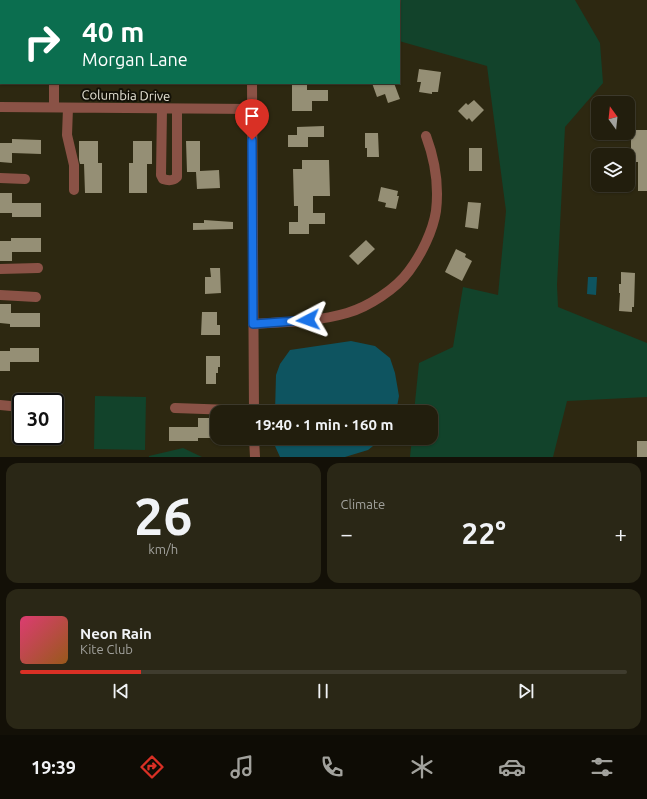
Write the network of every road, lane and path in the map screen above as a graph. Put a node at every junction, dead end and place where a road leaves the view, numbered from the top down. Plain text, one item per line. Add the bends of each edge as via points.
1 (54, 84) edge
2 (252, 84) edge
3 (0, 107) edge
4 (54, 108) junction
5 (68, 108) junction
6 (162, 108) junction
7 (177, 109) junction
8 (252, 109) junction
9 (426, 136) dead end
10 (0, 178) edge
11 (25, 179) dead end
12 (74, 190) dead end
13 (38, 268) dead end
14 (0, 269) edge
15 (0, 295) edge
16 (36, 297) dead end
17 (253, 324) junction
18 (0, 405) edge
19 (254, 405) edge
20 (12, 406) edge
21 (175, 408) dead end
22 (210, 409) edge
23 (254, 445) edge
24 (255, 457) edge

1 - 4 street
2 - 8 street
3 - 4 street, Columbia Drive
4 - 5 street, Columbia Drive
5 - 6 street, Columbia Drive
5 - 12 street via 67,135 74,165
6 - 7 street, Columbia Drive
6 - 7 street via 161,174 168,181 177,177
7 - 8 street, Columbia Drive
8 - 17 street
9 - 17 street via 436,180 436,210 426,242 408,272 388,291 348,313 308,320
10 - 11 street
13 - 14 street
15 - 16 street
17 - 19 street
18 - 20 street
21 - 22 street
23 - 24 street

